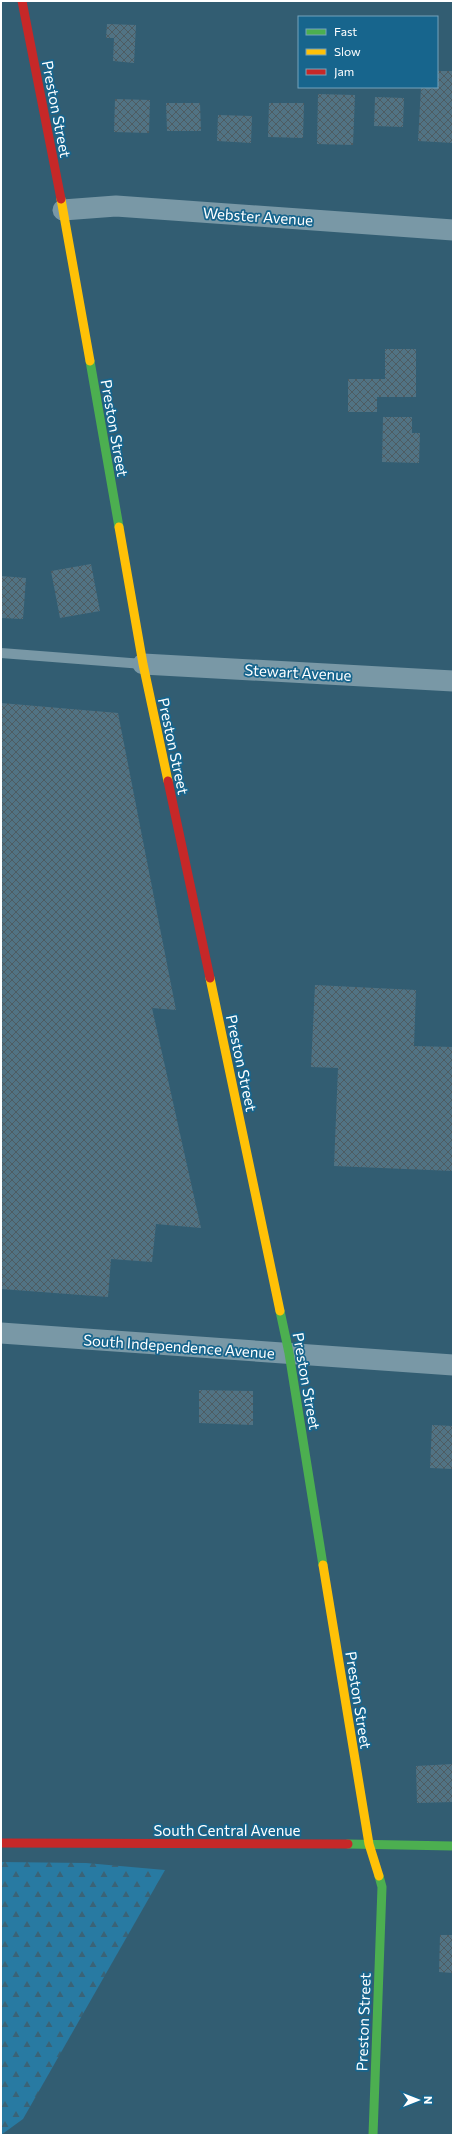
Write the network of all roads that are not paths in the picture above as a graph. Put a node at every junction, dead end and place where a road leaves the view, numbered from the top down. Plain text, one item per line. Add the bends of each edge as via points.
1 (22, 1) edge
2 (63, 210) junction
3 (453, 230) edge
4 (1, 653) edge
5 (142, 664) junction
6 (453, 681) edge
7 (1, 1333) edge
8 (289, 1354) junction
9 (453, 1365) edge
10 (1, 1843) edge
11 (369, 1844) junction
12 (453, 1846) edge
13 (373, 2135) edge

1 - 2 street, Preston Street
2 - 3 street, Webster Avenue via 116,206
2 - 5 street, Preston Street
4 - 5 lane
5 - 6 street, Stewart Avenue
5 - 8 street, Preston Street
7 - 8 street, South Independence Avenue
8 - 9 street, South Independence Avenue
8 - 11 street, Preston Street
10 - 11 street, South Central Avenue
11 - 12 street, South Central Avenue
11 - 13 street, Preston Street via 382,1887

